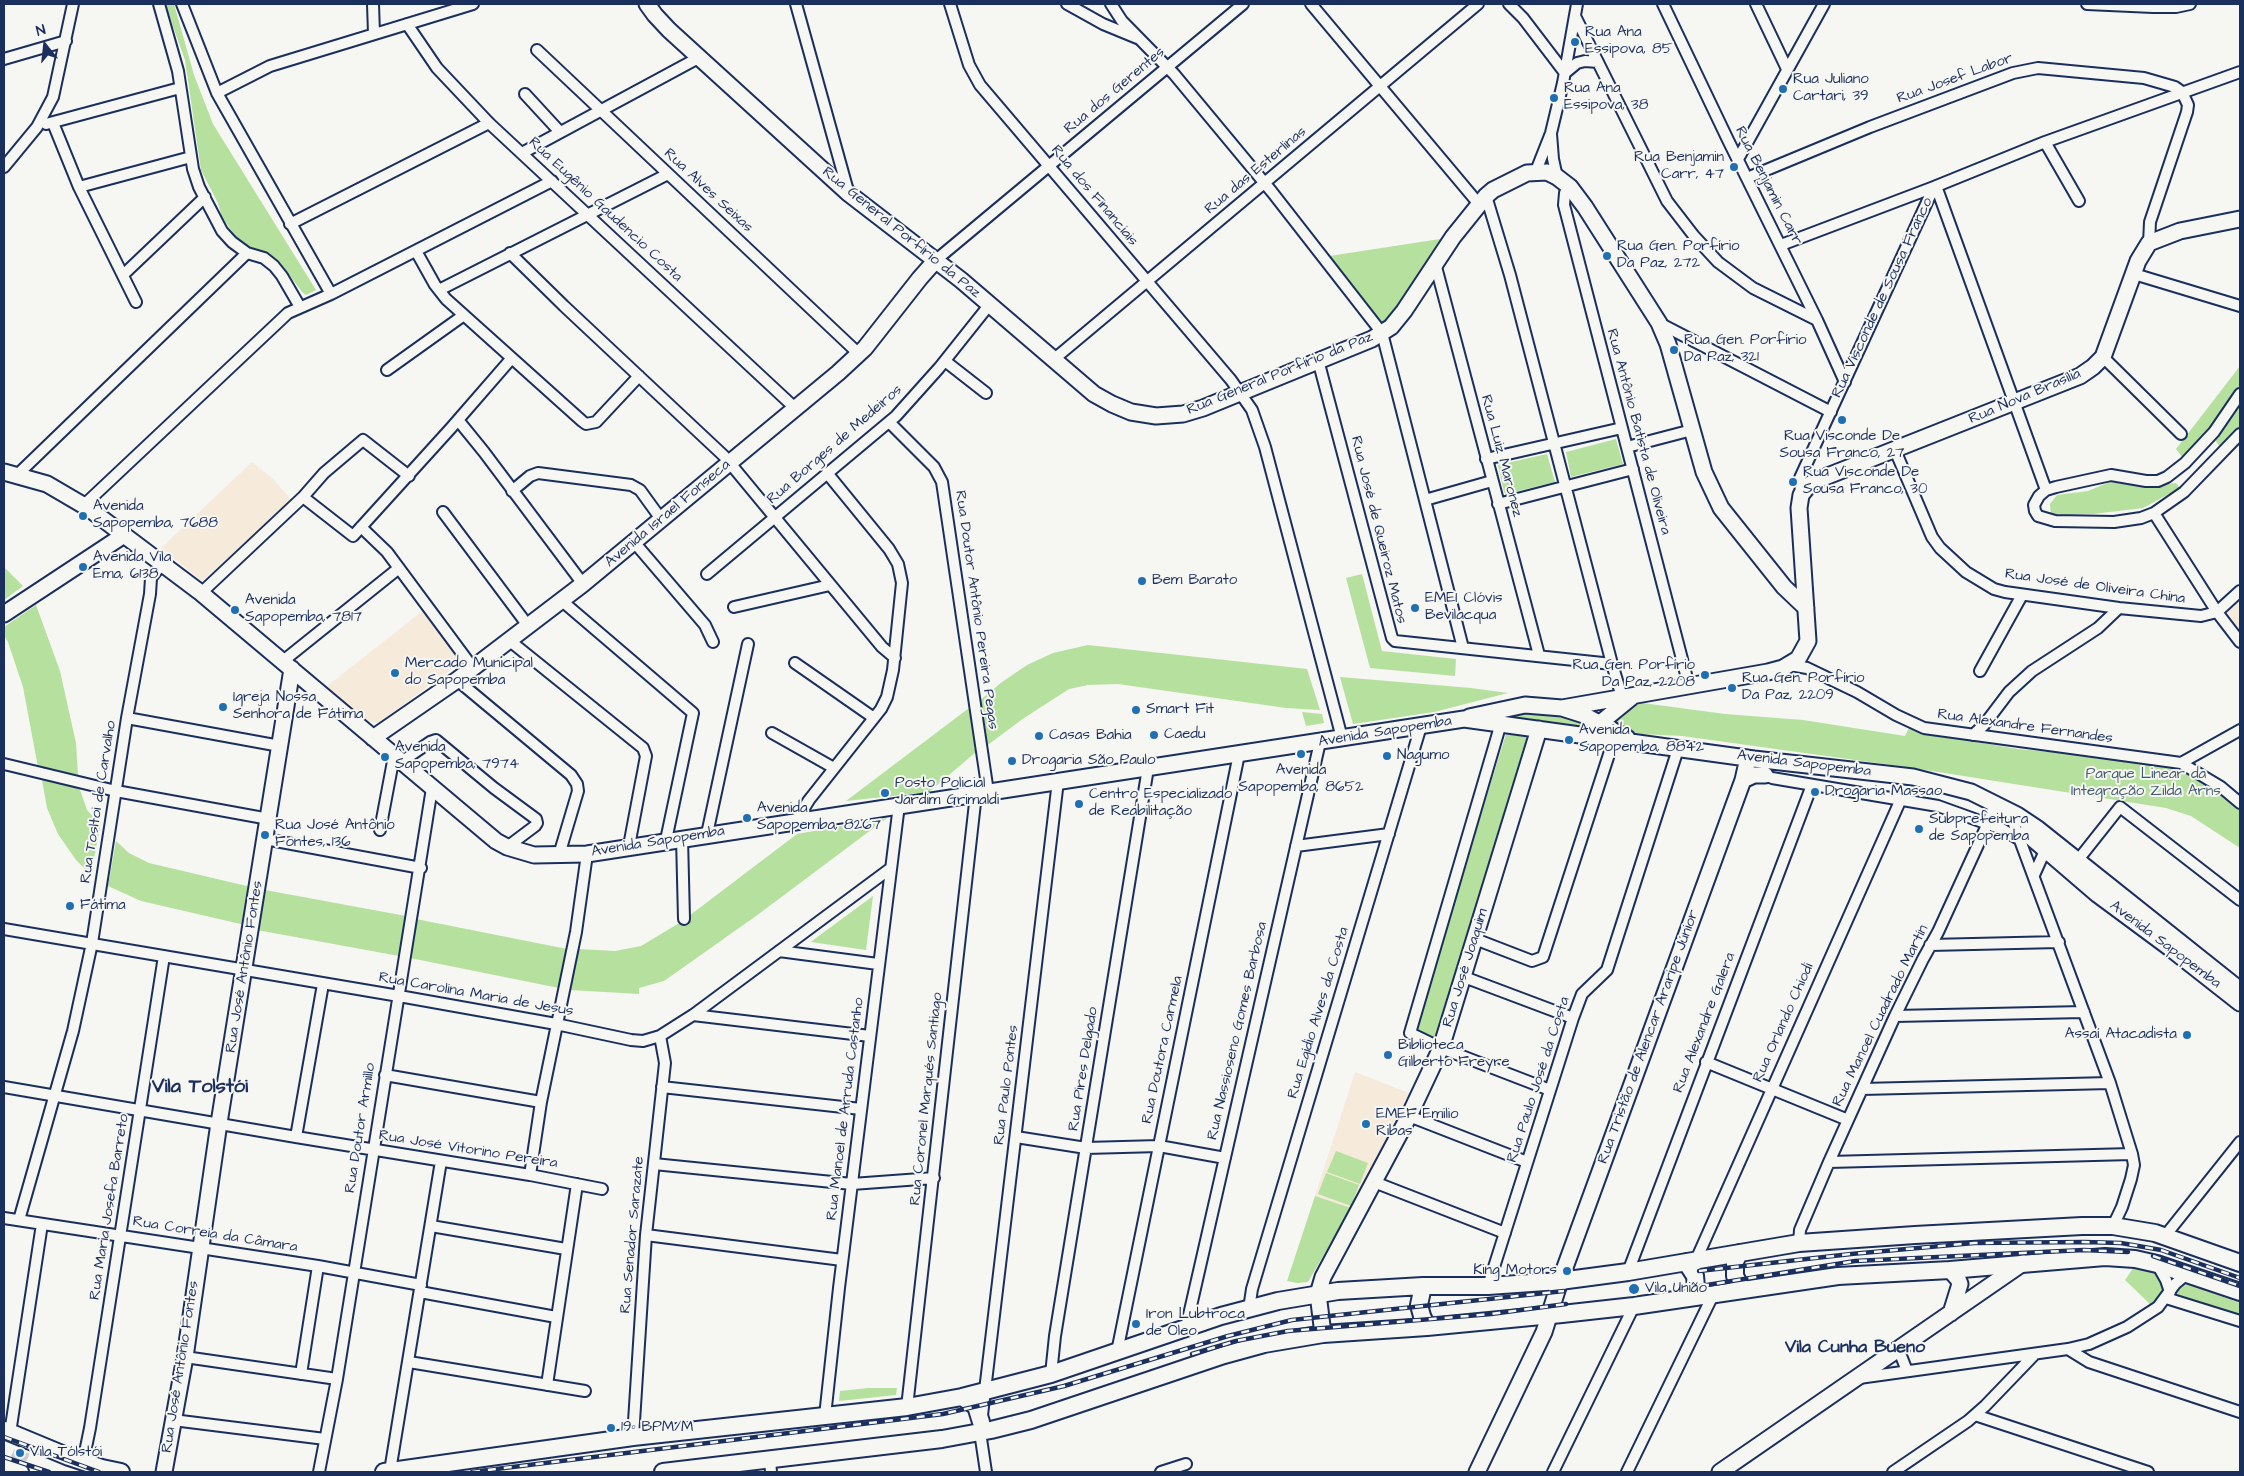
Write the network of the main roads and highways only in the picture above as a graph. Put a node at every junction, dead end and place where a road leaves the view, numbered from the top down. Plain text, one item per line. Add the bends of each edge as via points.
1 (1739, 1253) junction
2 (2238, 1259) edge
3 (1691, 1261) junction
4 (1423, 1286) junction
5 (1742, 1289) junction
6 (2240, 1292) edge
7 (1693, 1296) junction
8 (1427, 1327) junction
9 (962, 1397) junction
10 (980, 1427) junction
11 (15, 1436) edge
12 (88, 1466) edge
13 (771, 1466) edge
14 (121, 1472) edge
15 (387, 1472) edge
16 (663, 1472) edge

1 - 2 main road via 1799,1243 2113,1226 2165,1236
1 - 3 main road
1 - 5 main road via 1735,1276
3 - 4 main road via 1560,1281
3 - 7 main road via 1696,1287
4 - 8 main road via 1419,1305
4 - 9 main road via 1318,1294 1249,1309 1051,1374
5 - 6 main road via 1838,1276 2105,1257 2157,1264
5 - 7 main road
7 - 8 main road via 1550,1316
8 - 10 main road via 1323,1334 1264,1344 1031,1420
9 - 10 main road via 976,1406
9 - 15 main road via 634,1437
10 - 13 main road via 942,1439
11 - 12 main road
12 - 14 main road
13 - 16 main road

